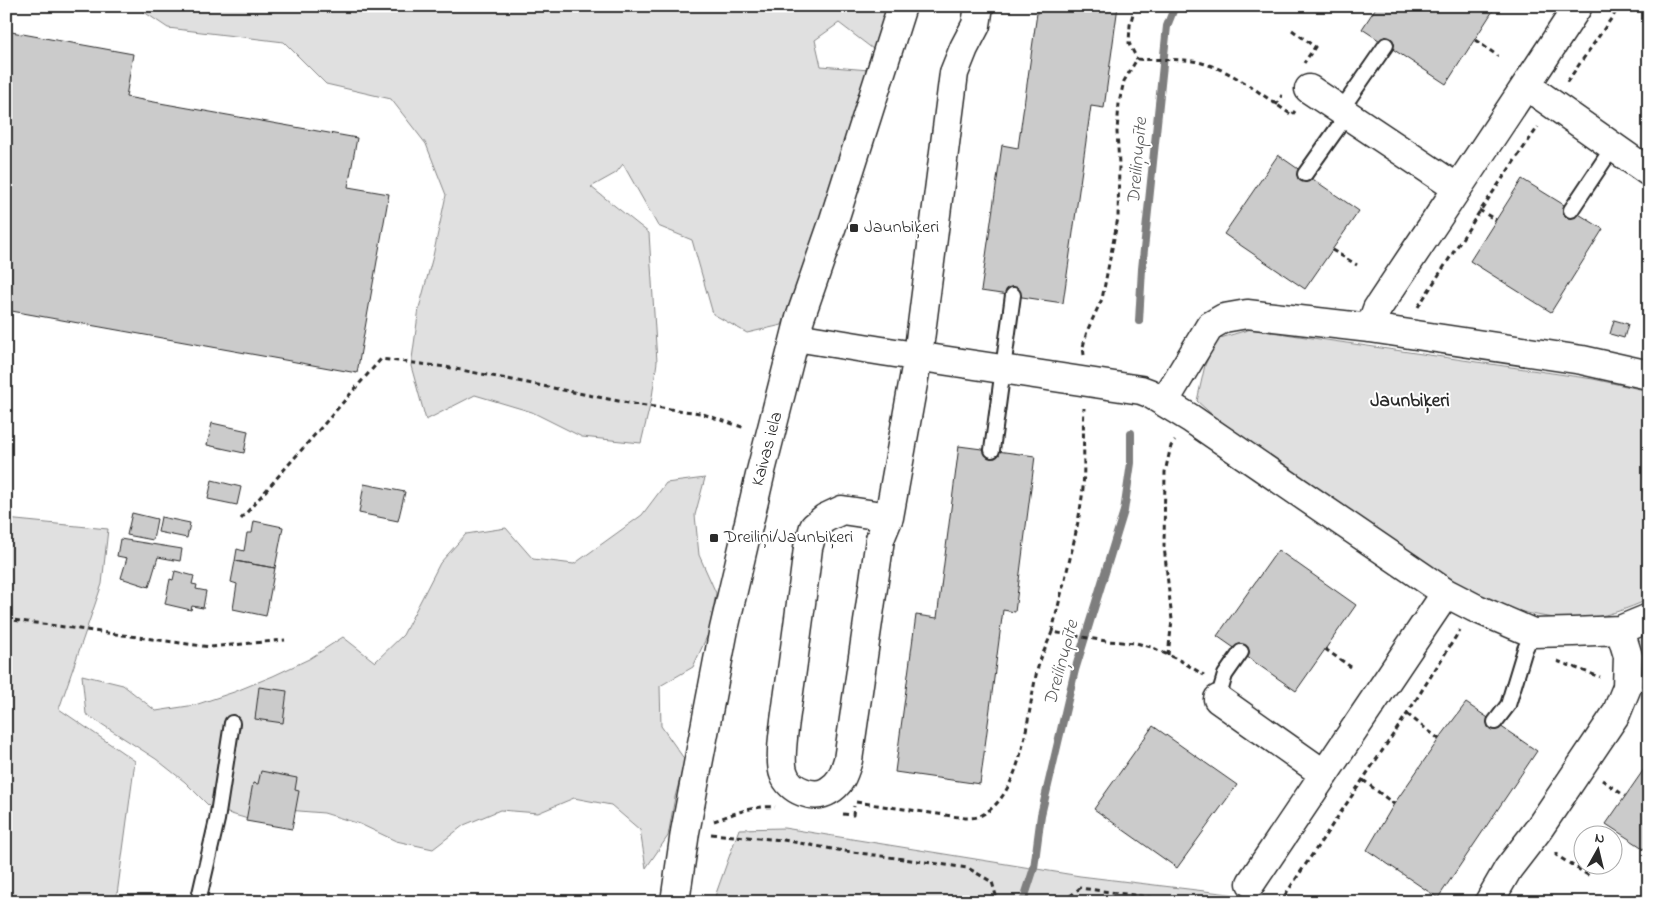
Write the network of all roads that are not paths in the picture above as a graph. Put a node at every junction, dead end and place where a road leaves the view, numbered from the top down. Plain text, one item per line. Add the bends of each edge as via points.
1 (902, 6) edge
2 (979, 6) edge
3 (1578, 6) edge
4 (1386, 45) dead end
5 (1526, 86) junction
6 (1308, 89) road end
7 (1344, 112) junction
8 (1612, 147) junction
9 (1646, 165) edge
10 (1305, 174) dead end
11 (1457, 188) junction
12 (1572, 210) dead end
13 (1013, 295) dead end
14 (1370, 328) junction
15 (796, 336) junction
16 (918, 356) junction
17 (1002, 370) junction
18 (1649, 375) edge
19 (1164, 402) junction
20 (992, 450) dead end
21 (889, 517) junction
22 (1446, 593) junction
23 (1649, 618) edge
24 (1620, 630) junction
25 (1529, 640) junction
26 (1240, 652) dead end
27 (1218, 699) joint
28 (1495, 722) dead end
29 (232, 723) dead end
30 (1324, 774) junction
31 (1251, 883) dead end
32 (198, 902) edge
33 (675, 902) edge
34 (1489, 902) edge

1 - 15 street, Kaivas iela
2 - 16 street via 976,24 954,73
3 - 5 street
4 - 7 lane
5 - 8 street
5 - 11 street
6 - 7 street
7 - 10 lane
7 - 11 street
8 - 9 street
8 - 12 lane
11 - 14 street via 1377,309
13 - 17 lane
14 - 18 street via 1582,360
14 - 19 street via 1247,314 1224,318 1210,326
15 - 16 street
15 - 33 street, Kaivas iela via 724,629 685,832
16 - 17 street
16 - 21 street
17 - 19 street via 1141,390
17 - 20 lane
19 - 22 street
21 - 21 street via 842,510 814,528 808,548 782,760 784,775 794,788 804,792 825,793 836,787 843,777 880,539
22 - 25 street
22 - 30 street
23 - 24 street
24 - 25 street via 1573,632
24 - 34 street via 1628,656 1627,687 1616,714 1508,869
25 - 28 lane via 1508,705
26 - 27 lane via 1225,675
27 - 30 street
29 - 32 lane via 217,820
30 - 31 street

